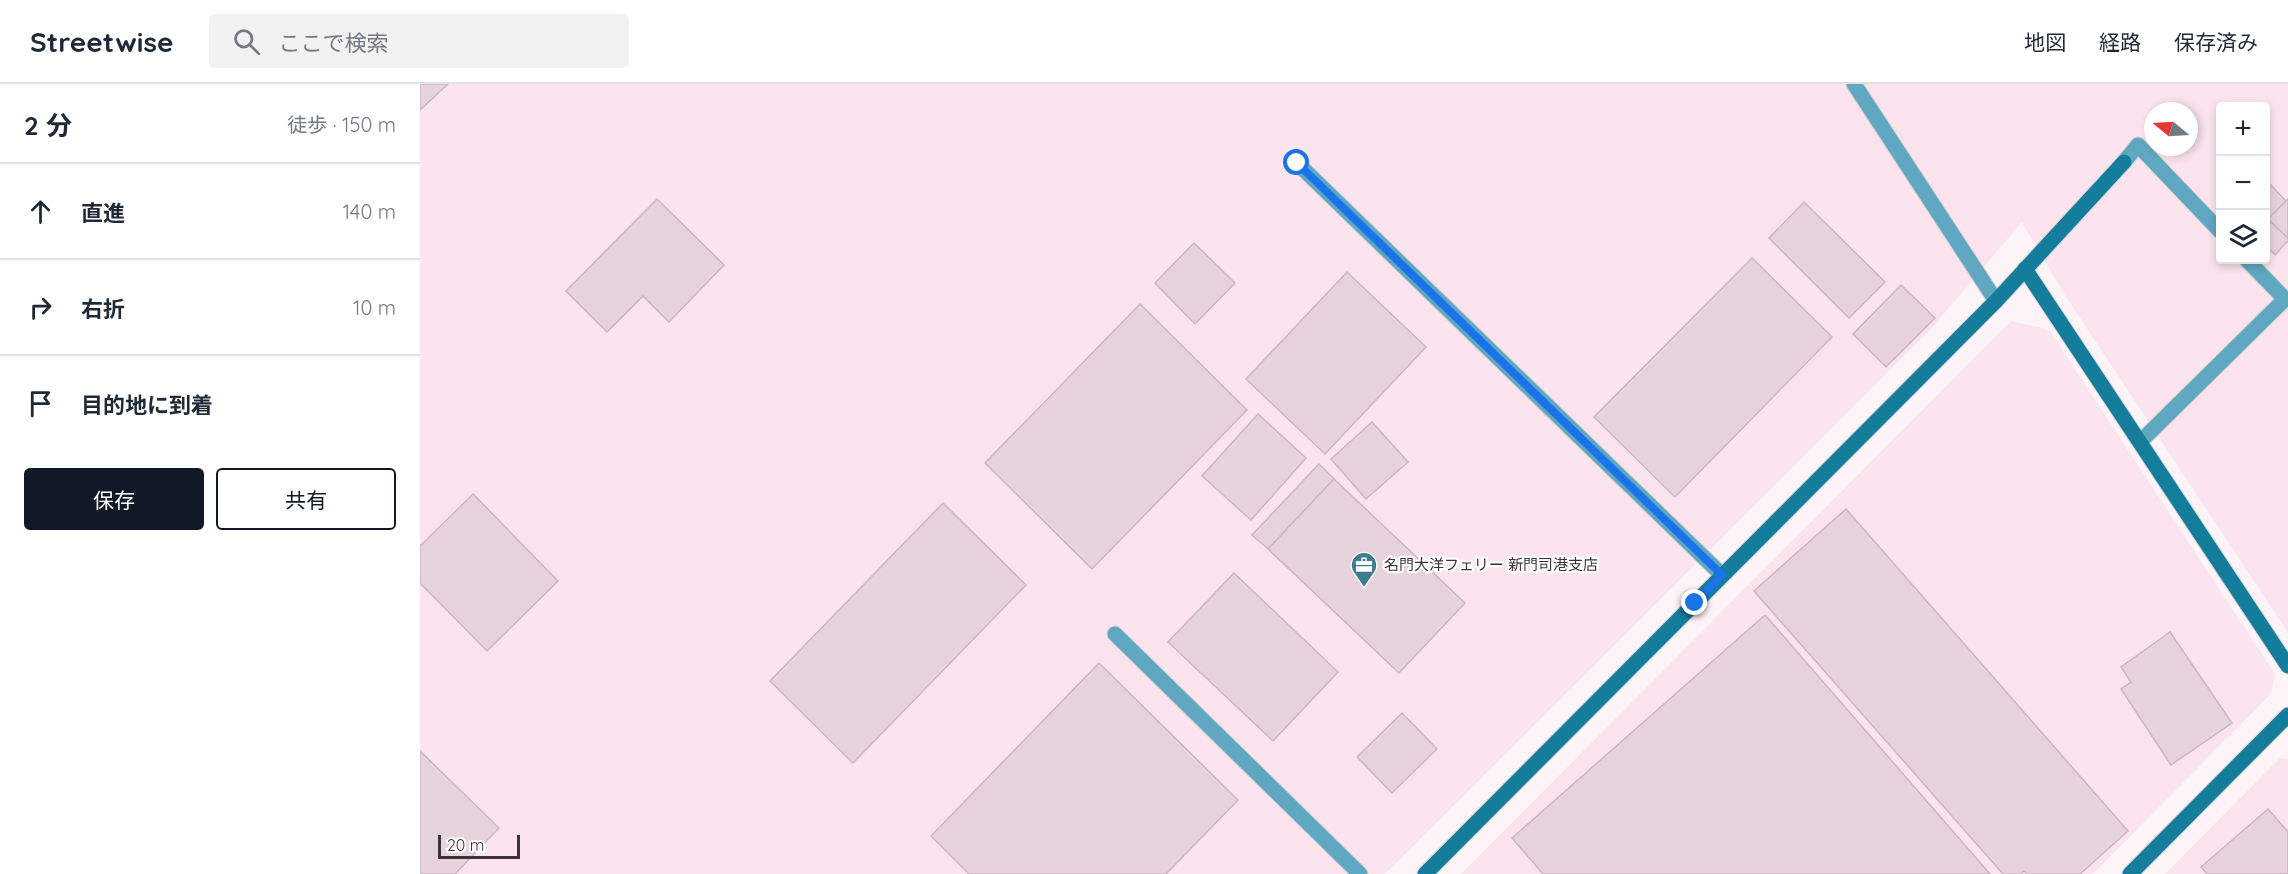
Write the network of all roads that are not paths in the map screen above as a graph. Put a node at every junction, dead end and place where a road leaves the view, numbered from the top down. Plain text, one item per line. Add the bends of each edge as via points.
1 (1854, 84) edge
2 (1297, 163) dead end
3 (2216, 227) edge
4 (2251, 264) edge
5 (2025, 269) junction
6 (1996, 301) junction
7 (2140, 442) junction
8 (1722, 575) junction
9 (1114, 634) dead end
10 (2288, 666) edge
11 (2288, 715) edge
12 (1360, 874) edge
13 (1425, 874) edge
14 (2130, 874) edge

1 - 6 street
2 - 8 street
3 - 5 street via 2138,145
4 - 7 street via 2285,299
5 - 6 street
5 - 7 street
6 - 8 street
7 - 10 street
8 - 13 street
9 - 12 street
11 - 14 street

